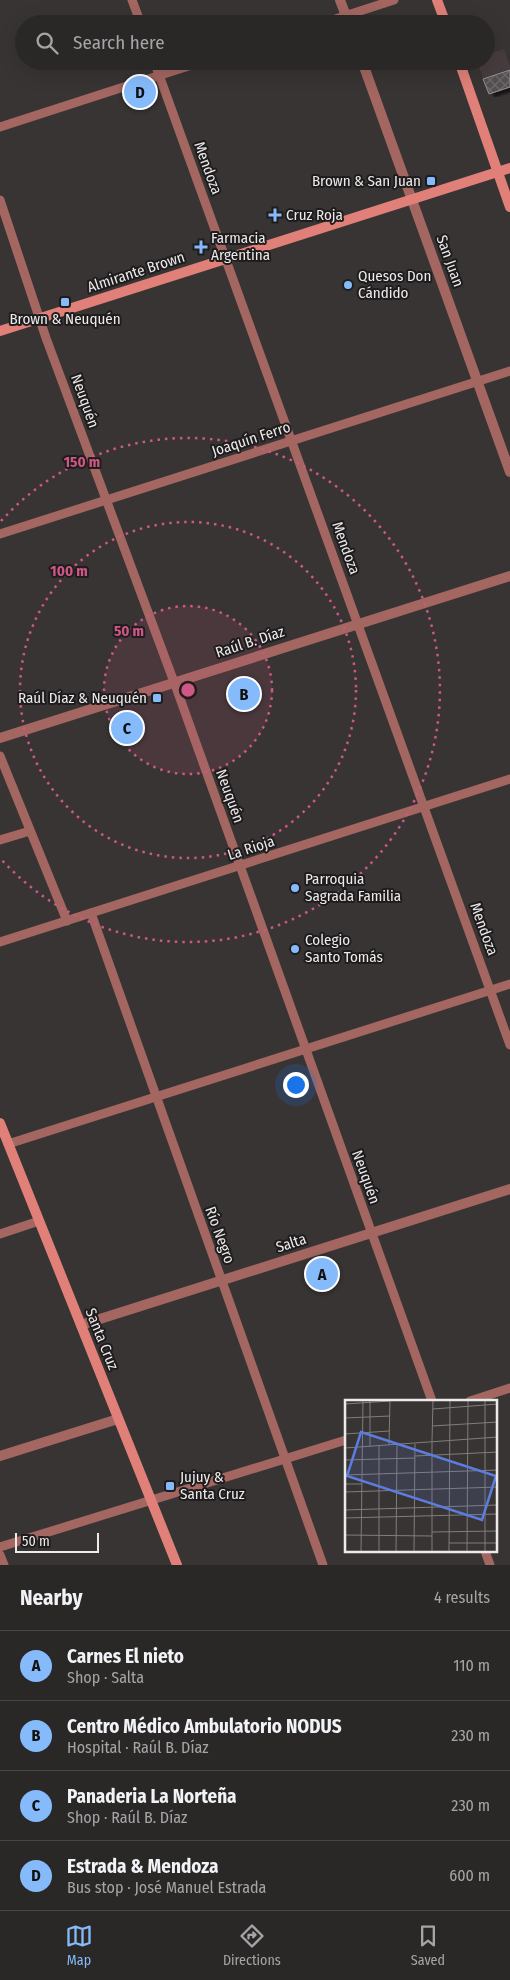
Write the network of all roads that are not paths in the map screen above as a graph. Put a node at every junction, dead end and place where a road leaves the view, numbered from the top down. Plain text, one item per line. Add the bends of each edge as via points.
1 (132, 0) edge
2 (340, 0) edge
3 (394, 0) edge
4 (437, 0) edge
5 (138, 15) edge
6 (346, 15) edge
7 (360, 15) edge
8 (443, 15) edge
9 (158, 70) edge
10 (178, 70) edge
11 (365, 70) edge
12 (462, 70) edge
13 (160, 76) junction
14 (0, 127) edge
15 (510, 168) edge
16 (498, 172) junction
17 (412, 199) junction
18 (0, 200) edge
19 (510, 207) edge
20 (226, 259) junction
21 (41, 318) junction
22 (0, 331) edge
23 (510, 371) edge
24 (477, 381) junction
25 (292, 441) junction
26 (510, 472) edge
27 (106, 500) junction
28 (0, 534) edge
29 (510, 576) edge
30 (358, 624) junction
31 (174, 682) junction
32 (0, 738) edge
33 (0, 756) edge
34 (510, 779) edge
35 (425, 806) junction
36 (30, 831) junction
37 (0, 840) edge
38 (240, 866) junction
39 (91, 913) junction
40 (67, 921) junction
41 (0, 942) edge
42 (510, 984) edge
43 (491, 990) junction
44 (510, 1045) edge
45 (306, 1050) junction
46 (156, 1097) junction
47 (0, 1123) edge
48 (8, 1144) junction
49 (510, 1189) edge
50 (39, 1221) junction
51 (371, 1233) junction
52 (0, 1234) edge
53 (222, 1280) junction
54 (81, 1326) junction
55 (510, 1388) edge
56 (432, 1400) edge
57 (473, 1400) edge
58 (118, 1419) junction
59 (345, 1440) edge
60 (0, 1456) edge
61 (286, 1459) junction
62 (151, 1500) junction
63 (0, 1547) edge
64 (485, 1552) edge
65 (0, 1555) edge
66 (4, 1565) edge
67 (177, 1565) edge
68 (323, 1565) edge
69 (490, 1565) edge

1 - 5 street
2 - 6 street
3 - 7 street
4 - 8 main road
9 - 13 street, Mendoza
10 - 13 street
11 - 17 street, San Juan
12 - 16 main road
13 - 14 street
13 - 20 street, Mendoza
15 - 16 main road, Almirante Brown
16 - 17 main road, Almirante Brown
16 - 19 main road
17 - 20 main road, Almirante Brown
17 - 24 street, San Juan
18 - 21 street, Neuquén
20 - 21 main road, Almirante Brown
20 - 25 street, Mendoza
21 - 22 main road, Almirante Brown
21 - 27 street, Neuquén
23 - 24 street, Joaquín Ferro
24 - 25 street, Joaquín Ferro
24 - 26 street, San Juan
25 - 27 street, Joaquín Ferro
25 - 30 street, Mendoza
27 - 28 street, Joaquín Ferro
27 - 31 street, Neuquén
29 - 30 street, Raúl B. Díaz
30 - 31 street, Raúl B. Díaz
30 - 35 street, Mendoza
31 - 32 street, Raúl B. Díaz
31 - 38 street, Neuquén
33 - 36 street
34 - 35 street, La Rioja
35 - 38 street, La Rioja
35 - 43 street, Mendoza
36 - 37 street
36 - 40 street
38 - 39 street, La Rioja
38 - 45 street, Neuquén
39 - 40 street, La Rioja
39 - 46 street, Río Negro
40 - 41 street, La Rioja
42 - 43 street
43 - 44 street, Mendoza
43 - 45 street
45 - 46 street
45 - 51 street, Neuquén
46 - 48 street
46 - 53 street, Río Negro
47 - 48 main road, Santa Cruz
48 - 50 main road, Santa Cruz
49 - 51 street, Salta
50 - 52 street
50 - 54 main road, Santa Cruz
51 - 53 street, Salta
51 - 56 street, Neuquén
53 - 54 street, Salta
53 - 61 street, Río Negro
54 - 58 main road, Santa Cruz
55 - 57 street
58 - 60 street
58 - 62 main road, Santa Cruz
59 - 61 street
61 - 62 street
61 - 68 street, Río Negro
62 - 63 street
62 - 67 main road, Santa Cruz
64 - 69 street
65 - 66 street

